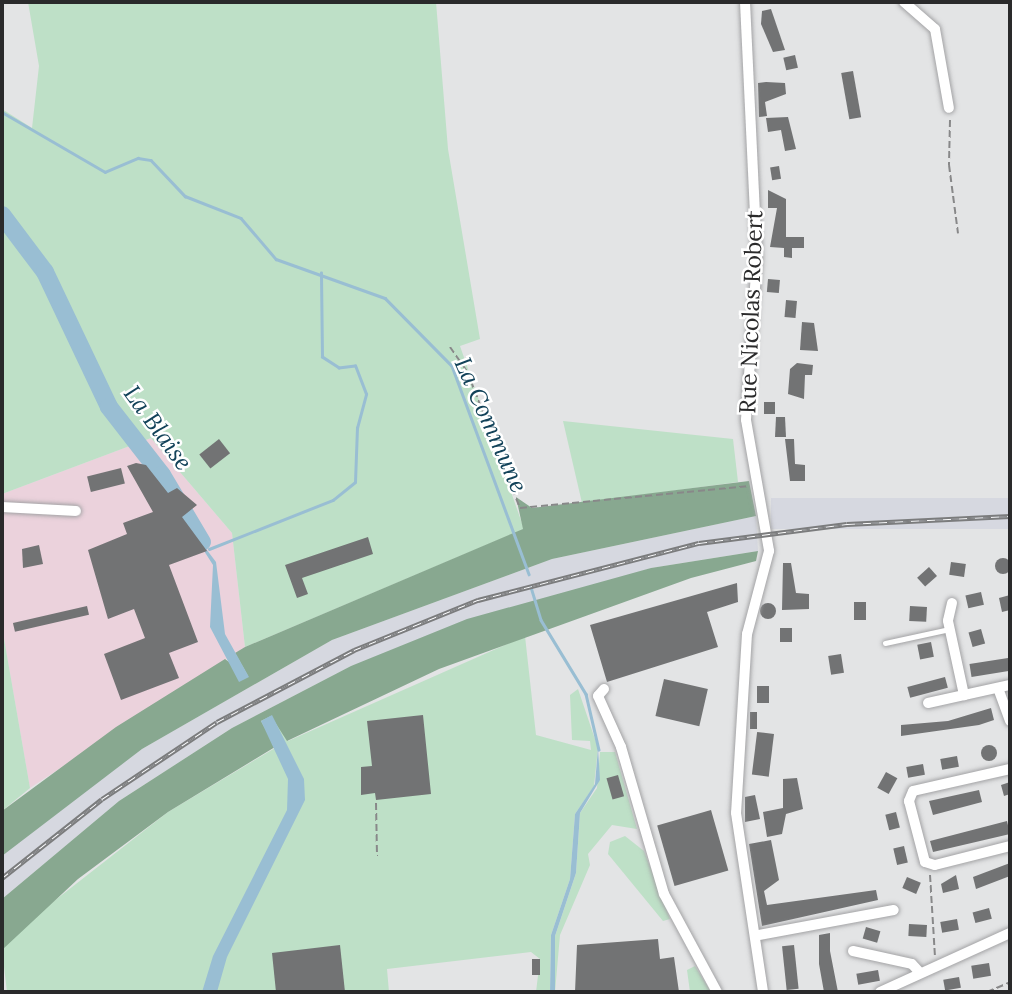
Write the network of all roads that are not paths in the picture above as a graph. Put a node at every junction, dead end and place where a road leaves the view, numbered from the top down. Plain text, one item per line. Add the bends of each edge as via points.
1 (745, 2) edge
2 (904, 2) edge
3 (949, 108) road end
4 (2, 507) edge
5 (76, 511) dead end
6 (952, 603) dead end
7 (950, 629) junction
8 (885, 643) dead end
9 (1010, 685) edge
10 (998, 688) junction
11 (604, 689) dead end
12 (964, 695) junction
13 (929, 703) dead end
14 (1010, 721) edge
15 (1010, 769) edge
16 (1010, 846) edge
17 (894, 911) dead end
18 (1010, 933) edge
19 (759, 935) junction
20 (853, 951) dead end
21 (920, 973) junction
22 (717, 992) edge
23 (763, 992) edge
24 (880, 992) edge

1 - 19 street, Rue Nicolas Robert via 757,258 746,420 769,551 747,634 736,813
2 - 3 street via 935,29
4 - 5 street
6 - 7 street
7 - 8 lane
7 - 12 street
9 - 10 street
10 - 12 street
10 - 14 street
11 - 22 street via 598,696 621,747 664,894
12 - 13 street
15 - 16 street via 913,792 909,801 925,862 935,865
17 - 19 street
18 - 21 street
19 - 23 street, Rue Nicolas Robert
20 - 21 street via 912,964
21 - 24 street

